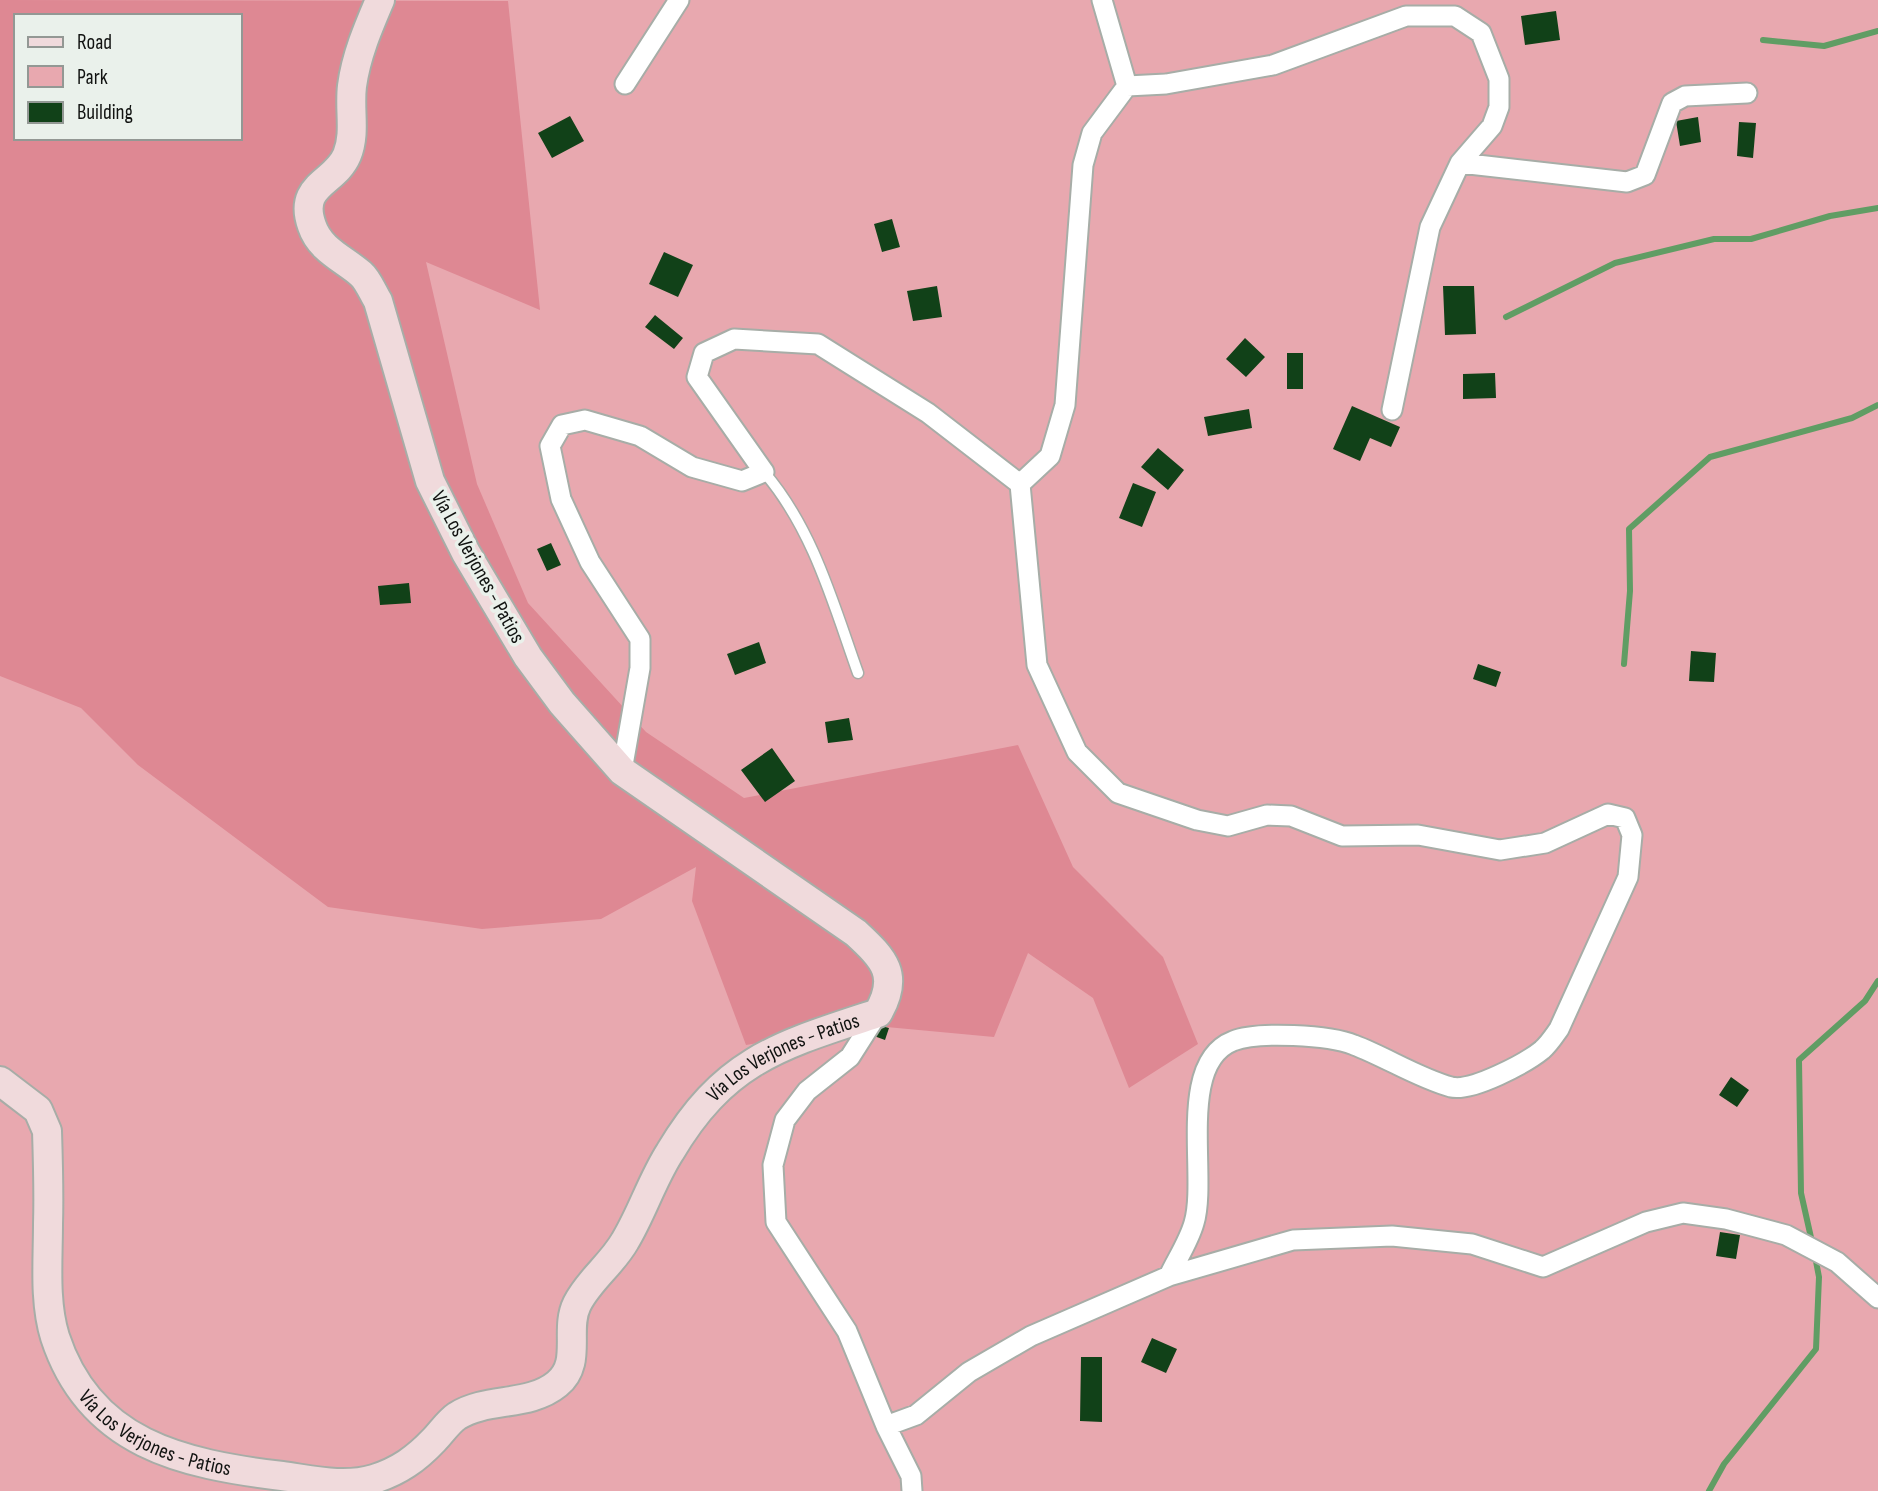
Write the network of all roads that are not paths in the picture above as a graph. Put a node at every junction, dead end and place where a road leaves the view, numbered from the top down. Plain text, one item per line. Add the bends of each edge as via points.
1 (380, 0) edge
2 (679, 0) edge
3 (1102, 0) edge
4 (625, 84) dead end
5 (1127, 86) junction
6 (1746, 93) dead end
7 (1460, 163) junction
8 (1392, 410) dead end
9 (764, 472) junction
10 (1020, 484) junction
11 (858, 673) dead end
12 (622, 771) junction
13 (878, 1013) junction
14 (0, 1081) edge
15 (1169, 1276) junction
16 (1878, 1298) edge
17 (886, 1426) junction
18 (912, 1491) edge

1 - 12 street, Vía Los Verjones - Patios via 357,59 352,88 353,138 346,158 316,186 308,204 312,227 341,261 362,275 378,301 430,481 466,553 528,657
2 - 4 street
3 - 5 street
5 - 7 street via 1166,84 1273,65 1406,16 1455,16 1481,33 1499,79 1499,107 1492,126
5 - 10 street via 1092,133 1083,165 1065,404 1050,456
6 - 7 street via 1685,96 1672,103 1645,175 1627,182
7 - 8 street via 1430,227
9 - 10 street via 697,377 704,353 734,339 818,344 928,413
9 - 11 lane via 785,496 818,561
9 - 12 street via 742,481 692,467 640,436 585,420 562,425 550,446 561,499 590,562 640,639 640,668
10 - 15 street via 1037,665 1077,752 1118,793 1228,826 1267,815 1292,816 1342,836 1418,835 1500,850 1545,842 1608,814 1625,818 1632,835 1628,877 1559,1029 1542,1049 1476,1086 1453,1087 1350,1043 1280,1034 1233,1041 1210,1058 1201,1087 1194,1223
12 - 13 street, Vía Los Verjones - Patios via 856,933 882,957 888,974 886,1000
13 - 14 street, Vía Los Verjones - Patios via 781,1045 730,1078 699,1109 648,1190 625,1241 574,1311 570,1365 560,1382 543,1394 479,1407 456,1417 407,1466 371,1480 338,1483 232,1470 158,1451 105,1417 74,1380 54,1335 47,1284 47,1132 38,1110
13 - 17 street via 850,1057 807,1091 785,1120 773,1165 776,1222 847,1331
15 - 16 street via 1293,1240 1392,1236 1472,1244 1543,1267 1646,1222 1683,1213 1786,1235 1837,1262
15 - 17 street via 1031,1336 969,1372 916,1415
17 - 18 street via 911,1476

